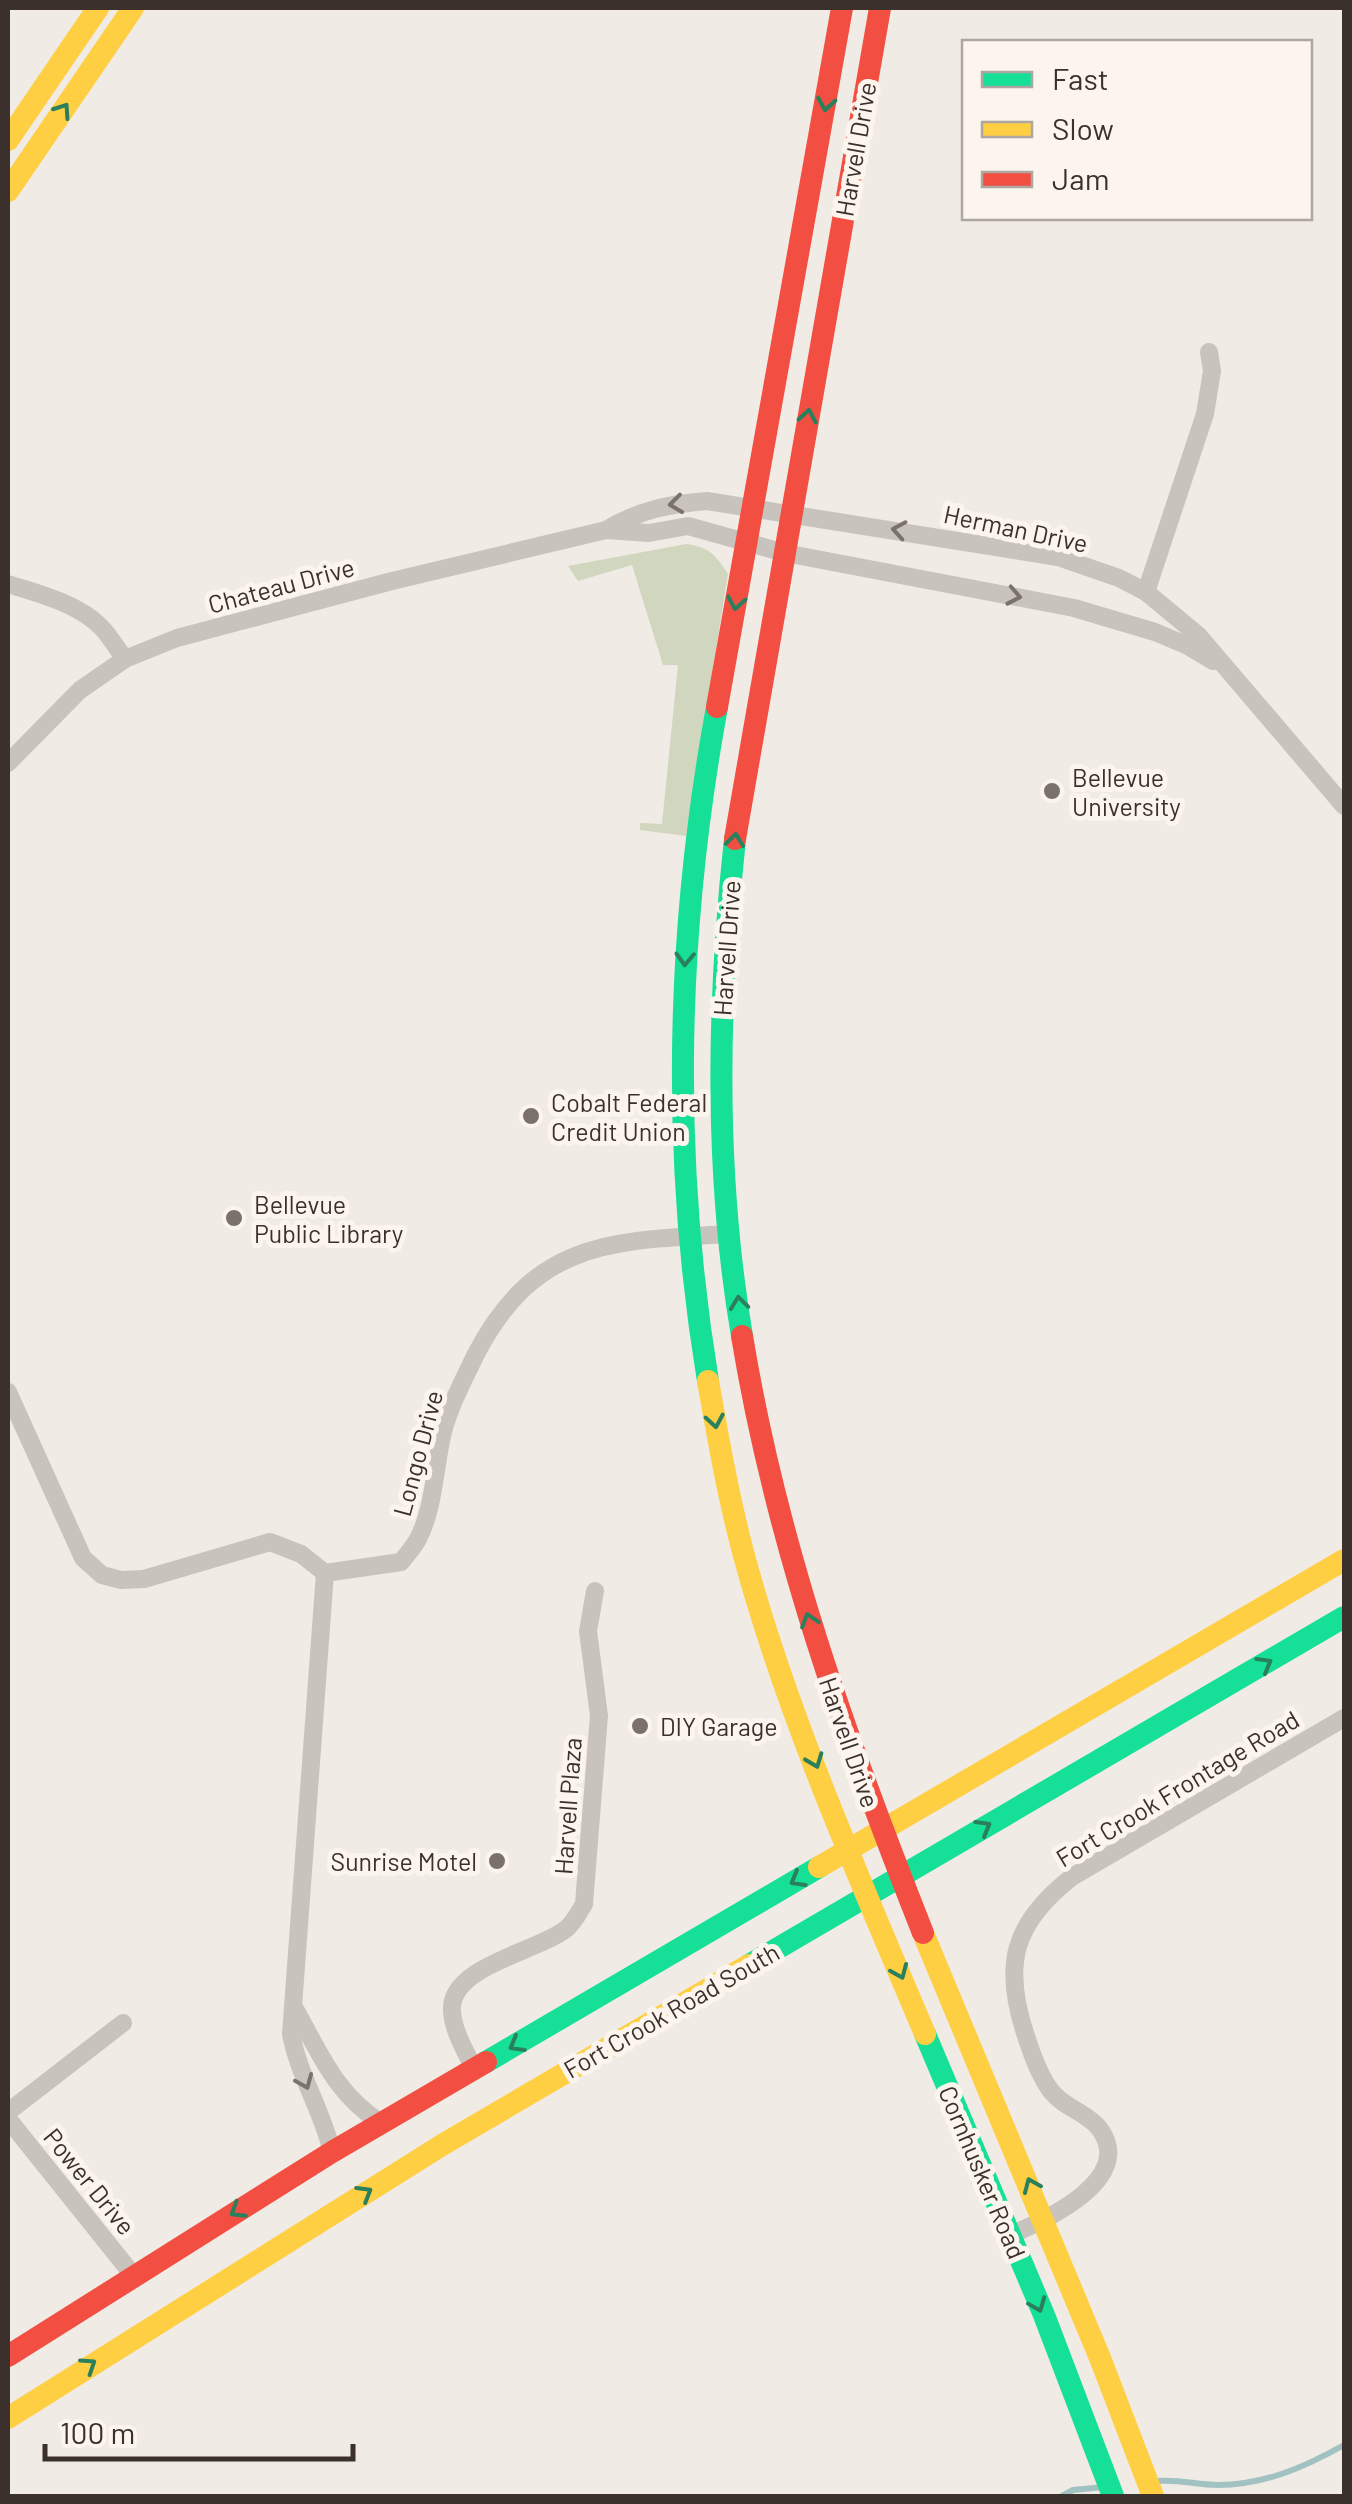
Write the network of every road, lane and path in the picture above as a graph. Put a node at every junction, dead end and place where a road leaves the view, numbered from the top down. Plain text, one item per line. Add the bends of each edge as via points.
1 (98, 8) edge
2 (133, 8) edge
3 (842, 8) edge
4 (880, 8) edge
5 (8, 140) edge
6 (8, 191) edge
7 (1209, 352) dead end
8 (752, 506) junction
9 (791, 512) junction
10 (606, 530) junction
11 (747, 544) junction
12 (786, 553) junction
13 (8, 584) edge
14 (1146, 592) junction
15 (124, 659) junction
16 (1234, 675) junction
17 (8, 763) edge
18 (1344, 806) edge
19 (729, 1234) junction
20 (689, 1236) junction
21 (8, 1392) edge
22 (1344, 1560) edge
23 (325, 1572) junction
24 (595, 1591) dead end
25 (1344, 1617) edge
26 (1344, 1718) edge
27 (881, 1831) junction
28 (848, 1850) junction
29 (900, 1877) junction
30 (868, 1896) junction
31 (295, 2008) junction
32 (123, 2023) dead end
33 (474, 2069) junction
34 (8, 2115) edge
35 (381, 2123) junction
36 (332, 2152) junction
37 (1046, 2220) junction
38 (1010, 2235) junction
39 (133, 2275) junction
40 (8, 2356) edge
41 (8, 2418) edge
42 (1113, 2496) edge
43 (1152, 2496) edge

1 - 5 main road
6 -> 2 main road
3 -> 8 main road, Harvell Drive
9 -> 4 main road, Harvell Drive
7 - 14 street via 1205,414
8 - 9 street, Herman Drive
8 -> 10 street, Chateau Drive via 682,502 632,514
8 - 11 main road, Harvell Drive
9 - 12 main road, Harvell Drive
14 -> 9 street, Herman Drive via 1058,557
10 - 11 street, Chateau Drive via 649,533 688,526
10 - 15 street, Chateau Drive via 178,638
11 - 12 street, Herman Drive
11 -> 20 main road, Harvell Drive via 705,780 686,938 682,1087
12 -> 16 street, Herman Drive via 1074,608 1188,646
19 -> 12 main road, Harvell Drive via 724,943 738,815
13 - 15 street via 78,611 101,627
14 - 16 street, Herman Drive
15 - 17 street, Chateau Drive via 70,698
16 - 18 street, Herman Drive
19 - 20 street, Longo Drive
27 -> 19 main road, Harvell Drive via 786,1543 749,1382
20 - 23 street, Longo Drive via 582,1252 517,1293 464,1378 445,1426 419,1538 401,1562
20 -> 28 main road, Harvell Drive via 735,1520 781,1671
21 - 23 street via 83,1558 102,1575 144,1578 270,1542
22 - 27 main road, Fort Crook Road South
23 - 31 street
24 - 33 street, Harvell Plaza via 588,1631 599,1716 584,1904 567,1929 481,1970 454,1995 455,2025
29 -> 25 main road, Fort Crook Road South
26 - 37 street, Fort Crook Frontage Road via 1072,1877 1029,1918 1016,1949 1015,2005 1048,2088 1097,2126 1106,2141 1106,2162 1096,2180
27 - 28 main road, Fort Crook Road South
27 - 29 main road, Harvell Drive
28 - 30 main road, Cornhusker Road
28 -> 33 main road, Fort Crook Road South
29 - 30 main road, Fort Crook Road South
37 -> 29 main road, Cornhusker Road
30 -> 38 main road, Cornhusker Road
41 -> 30 main road, Fort Crook Road South via 442,2145
31 - 35 street via 340,2088
31 -> 36 street via 296,2061
32 - 34 street
33 - 35 main road, Fort Crook Road South
34 - 39 street, Power Drive
35 - 36 main road, Fort Crook Road South
36 -> 39 main road, Fort Crook Road South
37 - 38 street, Fort Crook Frontage Road
37 - 43 main road, Cornhusker Road
38 -> 42 main road, Cornhusker Road
39 - 40 main road, Fort Crook Road South

